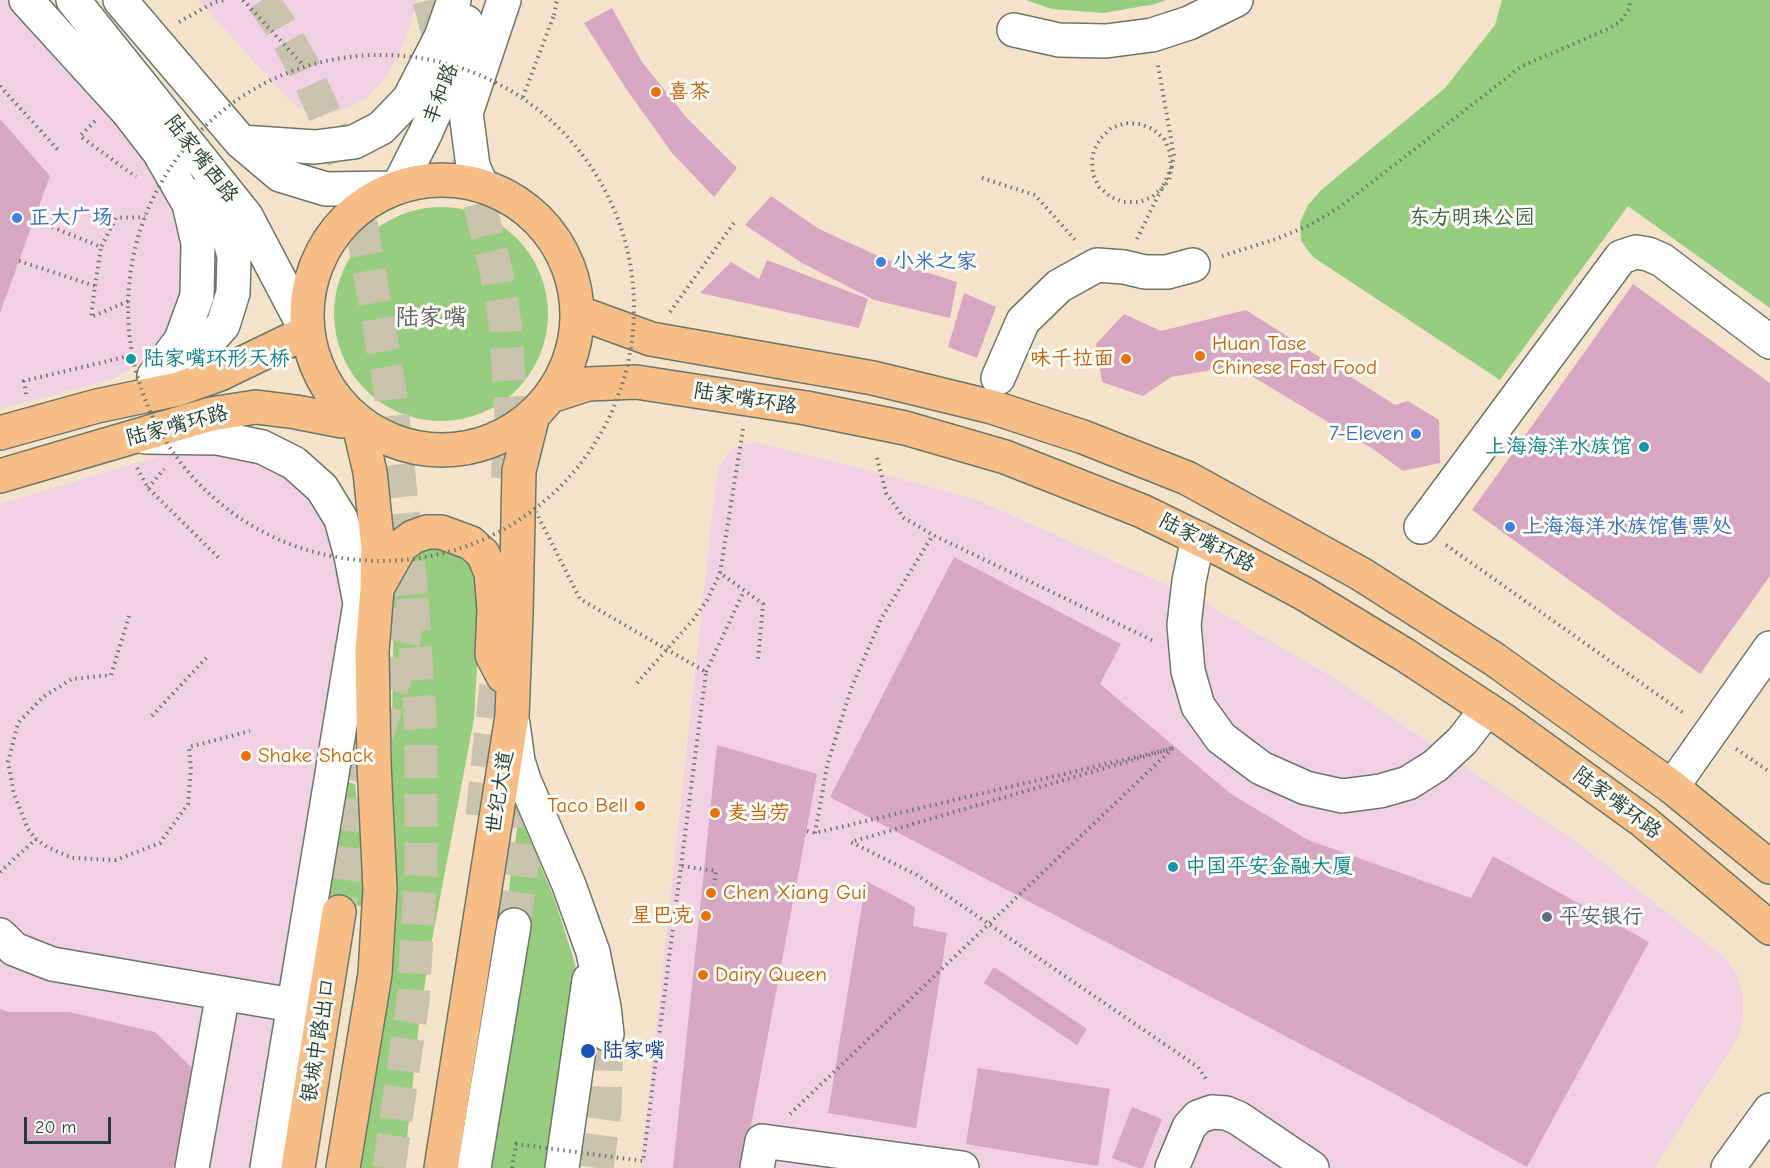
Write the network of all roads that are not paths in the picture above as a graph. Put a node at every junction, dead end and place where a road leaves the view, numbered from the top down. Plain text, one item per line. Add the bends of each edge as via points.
1 (26, 0) edge
2 (120, 0) edge
3 (454, 0) edge
4 (474, 0) edge
5 (504, 0) edge
6 (1236, 0) edge
7 (81, 8) edge
8 (1014, 30) dead end
9 (62, 40) junction
10 (182, 134) junction
11 (241, 142) junction
12 (481, 184) junction
13 (395, 187) junction
14 (1193, 265) road end
15 (577, 312) junction
16 (307, 332) junction
17 (1770, 342) edge
18 (144, 366) junction
19 (998, 378) dead end
20 (97, 406) junction
21 (542, 406) junction
22 (358, 421) junction
23 (0, 433) edge
24 (128, 439) junction
25 (0, 476) edge
26 (1421, 527) road end
27 (1198, 538) junction
28 (368, 597) junction
29 (1770, 648) edge
30 (512, 703) junction
31 (1487, 709) junction
32 (1672, 787) junction
33 (1770, 867) edge
34 (339, 912) tunnel mouth
35 (514, 925) tunnel mouth
36 (1770, 928) edge
37 (0, 935) edge
38 (593, 952) junction
39 (223, 993) junction
40 (292, 1005) junction
41 (607, 1034) tunnel mouth
42 (1770, 1110) edge
43 (759, 1155) edge
44 (192, 1168) edge
45 (267, 1168) edge
46 (298, 1168) edge
47 (342, 1168) edge
48 (441, 1168) edge
49 (474, 1168) edge
50 (562, 1168) edge
51 (962, 1168) edge
52 (1172, 1168) edge
53 (1312, 1168) edge
54 (1728, 1168) edge

1 - 9 street
2 - 11 street, 陆家嘴西路
3 - 11 street via 441,37 409,99 381,128 354,142 315,147
4 - 13 street, 丰和路 via 447,84
5 - 12 street, 丰和路 via 466,112 473,166
6 - 8 street via 1189,23 1152,35 1106,41 1059,40
7 - 9 street
7 - 10 street, 陆家嘴西路
9 - 18 street via 159,152 189,204 198,243 197,296 181,340
10 - 16 street, 陆家嘴西路 via 246,216
10 - 18 street via 222,212 234,256 233,293 223,325 207,344 186,359
11 - 13 street, 陆家嘴西路 via 280,174 326,189
12 - 13 main road via 440,178
12 - 15 main road via 519,202 549,232 570,270
13 - 16 main road via 355,210 327,242 310,282
14 - 19 street via 1167,272 1111,266 1059,286 1023,321
15 - 21 main road via 571,356
15 - 32 main road, 陆家嘴环路 via 651,339 873,378 992,407 1187,478 1399,598 1494,659
16 - 20 main road, 陆家嘴环路 via 220,374 178,389
16 - 22 main road via 324,380
17 - 26 street via 1662,260 1636,252 1621,257
18 - 20 street
20 - 23 main road, 陆家嘴环路
21 - 22 main road via 501,437 466,449 427,450 391,441
21 - 27 main road, 陆家嘴环路 via 588,384 636,382 806,408 905,428 1005,457 1142,511
21 - 30 main road, 世纪大道 via 519,471
22 - 24 main road, 陆家嘴环路 via 256,407 211,414
22 - 28 main road via 370,472 378,548
24 - 25 main road, 陆家嘴环路
24 - 28 street via 218,438 262,447 294,463 322,488 340,519
27 - 31 main road, 陆家嘴环路 via 1303,593
27 - 31 street via 1184,625 1188,671 1198,706 1221,738 1261,768 1306,788 1342,796 1380,791 1408,783 1435,766 1462,741
28 - 30 main road via 401,546 413,537 441,532 471,543 483,554 490,573 494,609 492,655
28 - 40 street
28 - 47 main road via 380,889 375,974
29 - 32 street
30 - 38 street via 514,742 524,780
30 - 48 main road, 世纪大道
31 - 36 main road, 陆家嘴环路 via 1643,821
32 - 33 main road, 陆家嘴环路
34 - 46 main road, 银城中路出口
35 - 49 street
37 - 39 street via 14,949 52,964
38 - 41 street
38 - 50 street
39 - 40 street
39 - 44 street
40 - 45 street
42 - 54 street
43 - 51 street
52 - 53 street via 1188,1127 1198,1117 1212,1112 1238,1118

